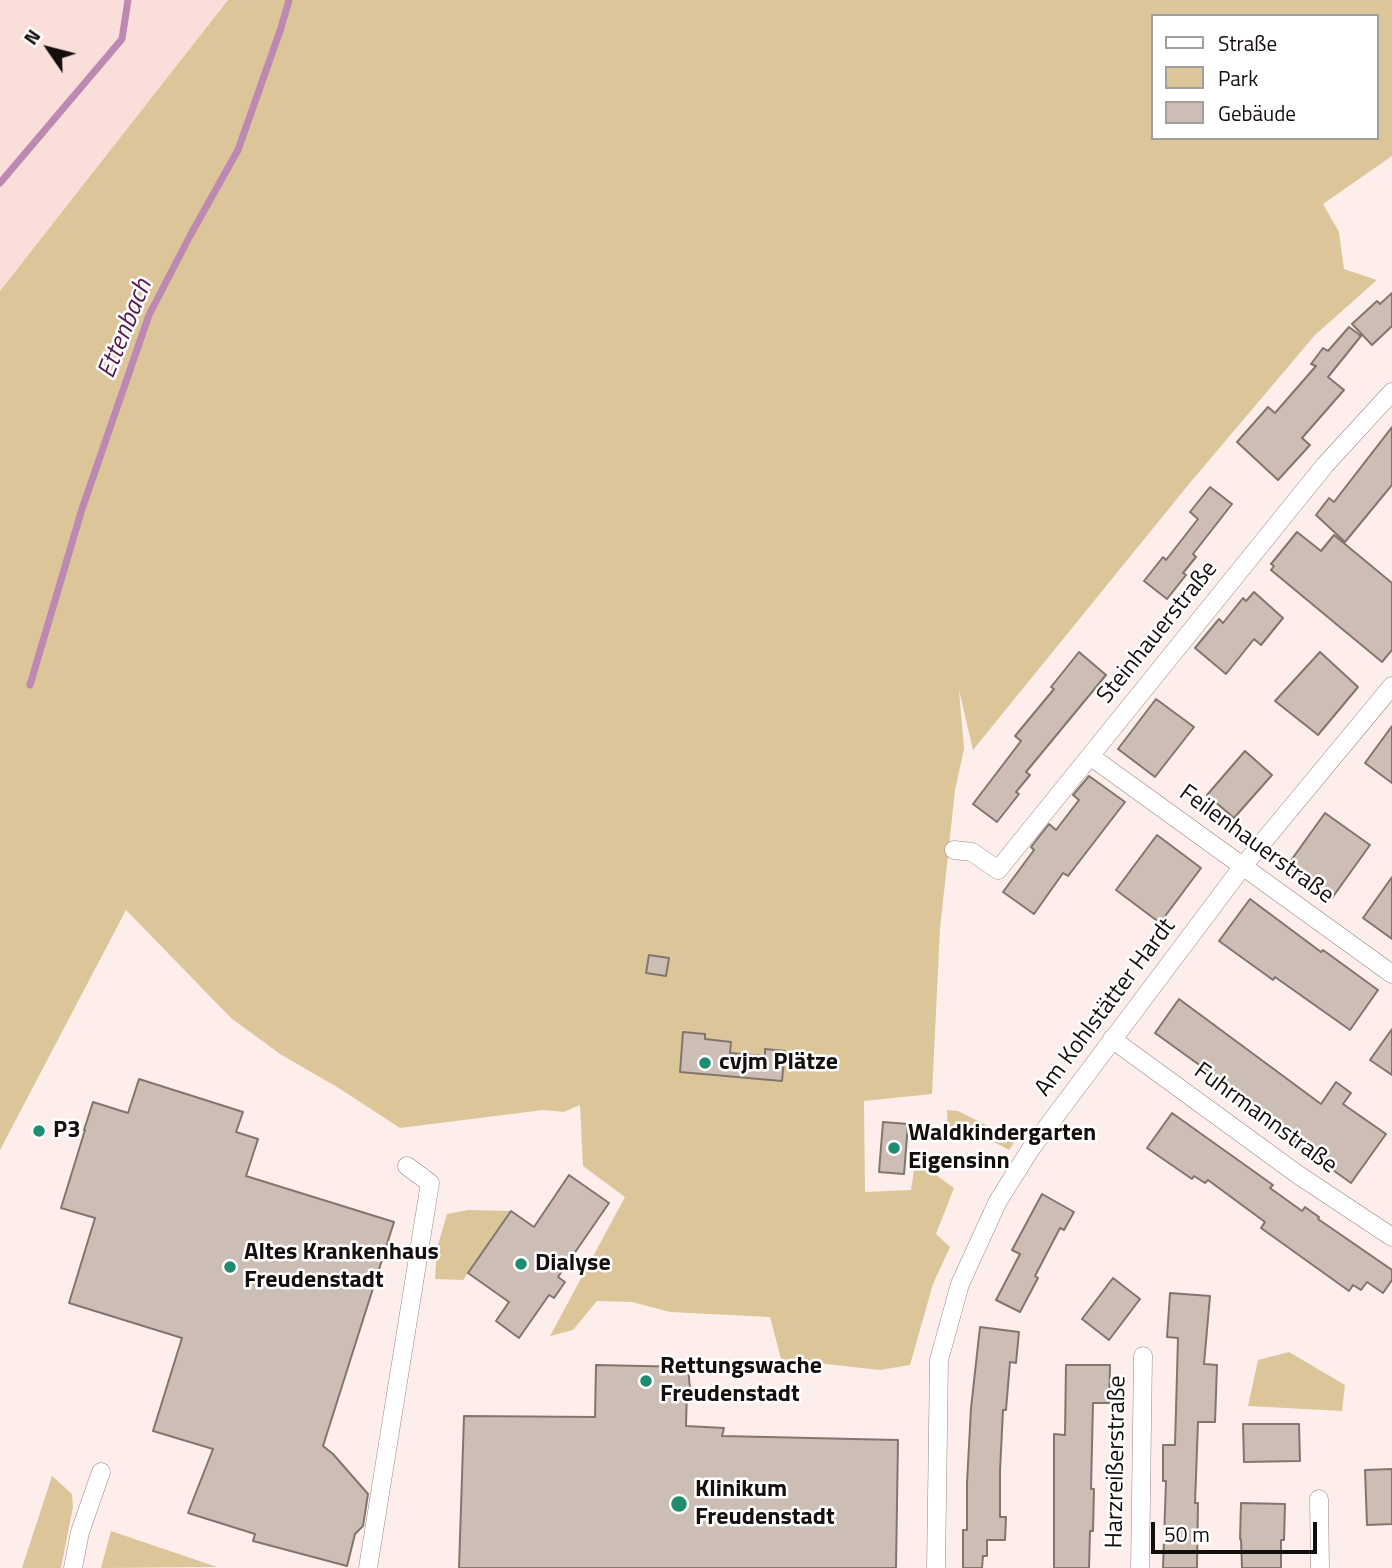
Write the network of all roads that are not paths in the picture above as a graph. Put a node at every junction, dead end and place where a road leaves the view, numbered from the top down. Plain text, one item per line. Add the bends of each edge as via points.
1 (1391, 394) edge
2 (1392, 686) edge
3 (1090, 756) junction
4 (954, 850) dead end
5 (1243, 866) junction
6 (1392, 974) edge
7 (1112, 1039) junction
8 (407, 1166) dead end
9 (1392, 1237) edge
10 (1143, 1356) dead end
11 (101, 1472) dead end
12 (1319, 1499) dead end
13 (73, 1568) edge
14 (368, 1568) edge
15 (936, 1568) edge
16 (1140, 1568) edge
17 (1320, 1568) edge

1 - 3 street, Steinhauerstraße via 1325,465
2 - 5 street, Am Kohlstätter Hardt
3 - 4 street, Steinhauerstraße via 998,870 972,852
3 - 5 street, Feilenhauerstraße
5 - 6 street, Feilenhauerstraße
5 - 7 street, Am Kohlstätter Hardt
7 - 9 street, Fuhrmannstraße
7 - 15 street, Am Kohlstätter Hardt via 1008,1183 960,1284 939,1360
8 - 14 street via 430,1183
10 - 16 street, Harzreißerstraße
11 - 13 street
12 - 17 street

